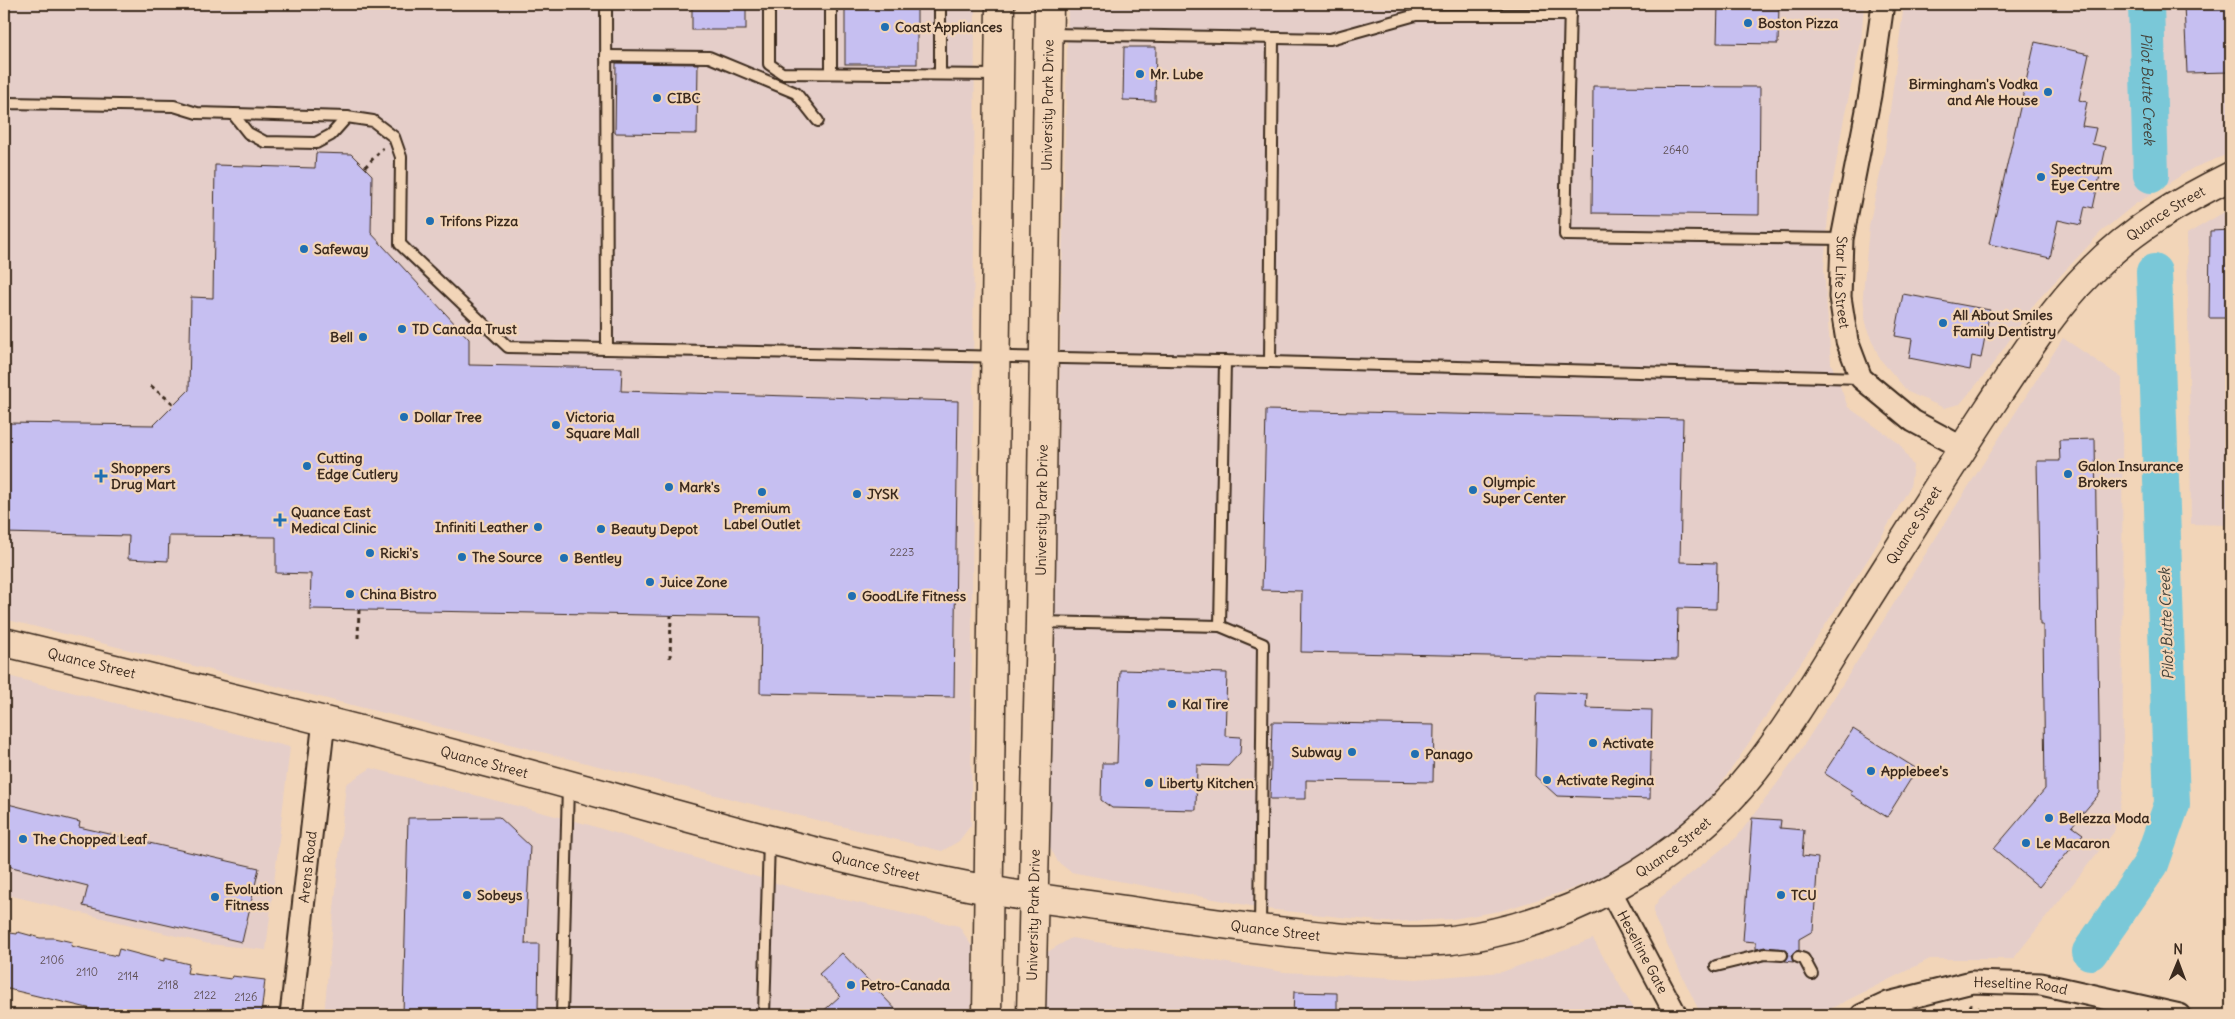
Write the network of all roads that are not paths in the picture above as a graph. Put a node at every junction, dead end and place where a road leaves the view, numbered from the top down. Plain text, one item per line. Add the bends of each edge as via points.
1 (606, 4) edge
2 (769, 4) edge
3 (831, 4) edge
4 (940, 4) edge
5 (1000, 4) edge
6 (1049, 4) edge
7 (1570, 4) edge
8 (1884, 4) edge
9 (1570, 15) junction
10 (1049, 34) junction
11 (1273, 38) junction
12 (606, 56) junction
13 (831, 73) junction
14 (940, 74) junction
15 (999, 75) junction
16 (4, 106) edge
17 (232, 114) junction
18 (347, 117) junction
19 (818, 122) dead end
20 (2231, 176) edge
21 (1842, 240) junction
22 (607, 349) junction
23 (996, 357) junction
24 (1043, 358) junction
25 (1225, 361) junction
26 (1270, 362) junction
27 (1862, 378) junction
28 (1963, 448) junction
29 (1040, 622) junction
30 (1220, 626) junction
31 (4, 642) edge
32 (324, 720) junction
33 (568, 784) junction
34 (769, 839) junction
35 (990, 890) junction
36 (1610, 890) junction
37 (1033, 896) junction
38 (1260, 930) junction
39 (1782, 955) dead end
40 (1798, 957) dead end
41 (1716, 966) dead end
42 (1812, 974) dead end
43 (292, 1015) edge
44 (562, 1015) edge
45 (764, 1015) edge
46 (987, 1015) edge
47 (1031, 1015) edge
48 (1676, 1015) edge
49 (1862, 1015) edge
50 (2180, 1015) edge

1 - 12 lane
2 - 13 lane via 769,64 782,73
3 - 13 lane
4 - 14 lane
5 - 15 street
6 - 10 street, University Park Drive
7 - 9 lane
8 - 21 street, Star Lite Street
9 - 11 lane via 1416,16 1330,39
9 - 21 lane via 1565,235
10 - 11 lane
10 - 24 street, University Park Drive
11 - 26 lane
12 - 19 lane via 709,57 796,94
12 - 22 lane
13 - 14 lane
14 - 15 lane
15 - 23 street
16 - 17 lane via 8,103 174,106 197,113
17 - 18 lane
17 - 18 lane via 248,133 265,142 316,143 331,135
18 - 22 lane via 373,121 394,137 401,157 400,244 508,347
20 - 28 street, Quance Street via 2156,217 2093,268 2065,299
21 - 27 street, Star Lite Street via 1840,297 1847,341
22 - 23 lane
23 - 24 lane
23 - 35 street
24 - 25 lane
24 - 29 street, University Park Drive
25 - 26 lane
25 - 30 lane
26 - 27 lane
27 - 28 street, Star Lite Street via 1912,421
28 - 36 street, Quance Street via 1829,660 1754,771 1696,832 1659,860
29 - 30 lane
29 - 37 street, University Park Drive
30 - 38 lane via 1262,644
31 - 32 street, Quance Street
32 - 33 street, Quance Street
32 - 43 street, Arens Road
33 - 34 street, Quance Street
33 - 44 lane
34 - 35 street, Quance Street
34 - 45 lane
35 - 37 street, Quance Street
35 - 46 street
36 - 38 street, Quance Street via 1546,917 1493,933 1447,940 1392,942
36 - 48 street, Heseltine Gate
37 - 38 street, Quance Street
37 - 47 street, University Park Drive
39 - 41 lane via 1765,954
40 - 42 lane via 1804,959
49 - 50 street, Heseltine Road via 1888,1003 1972,982 2041,984

